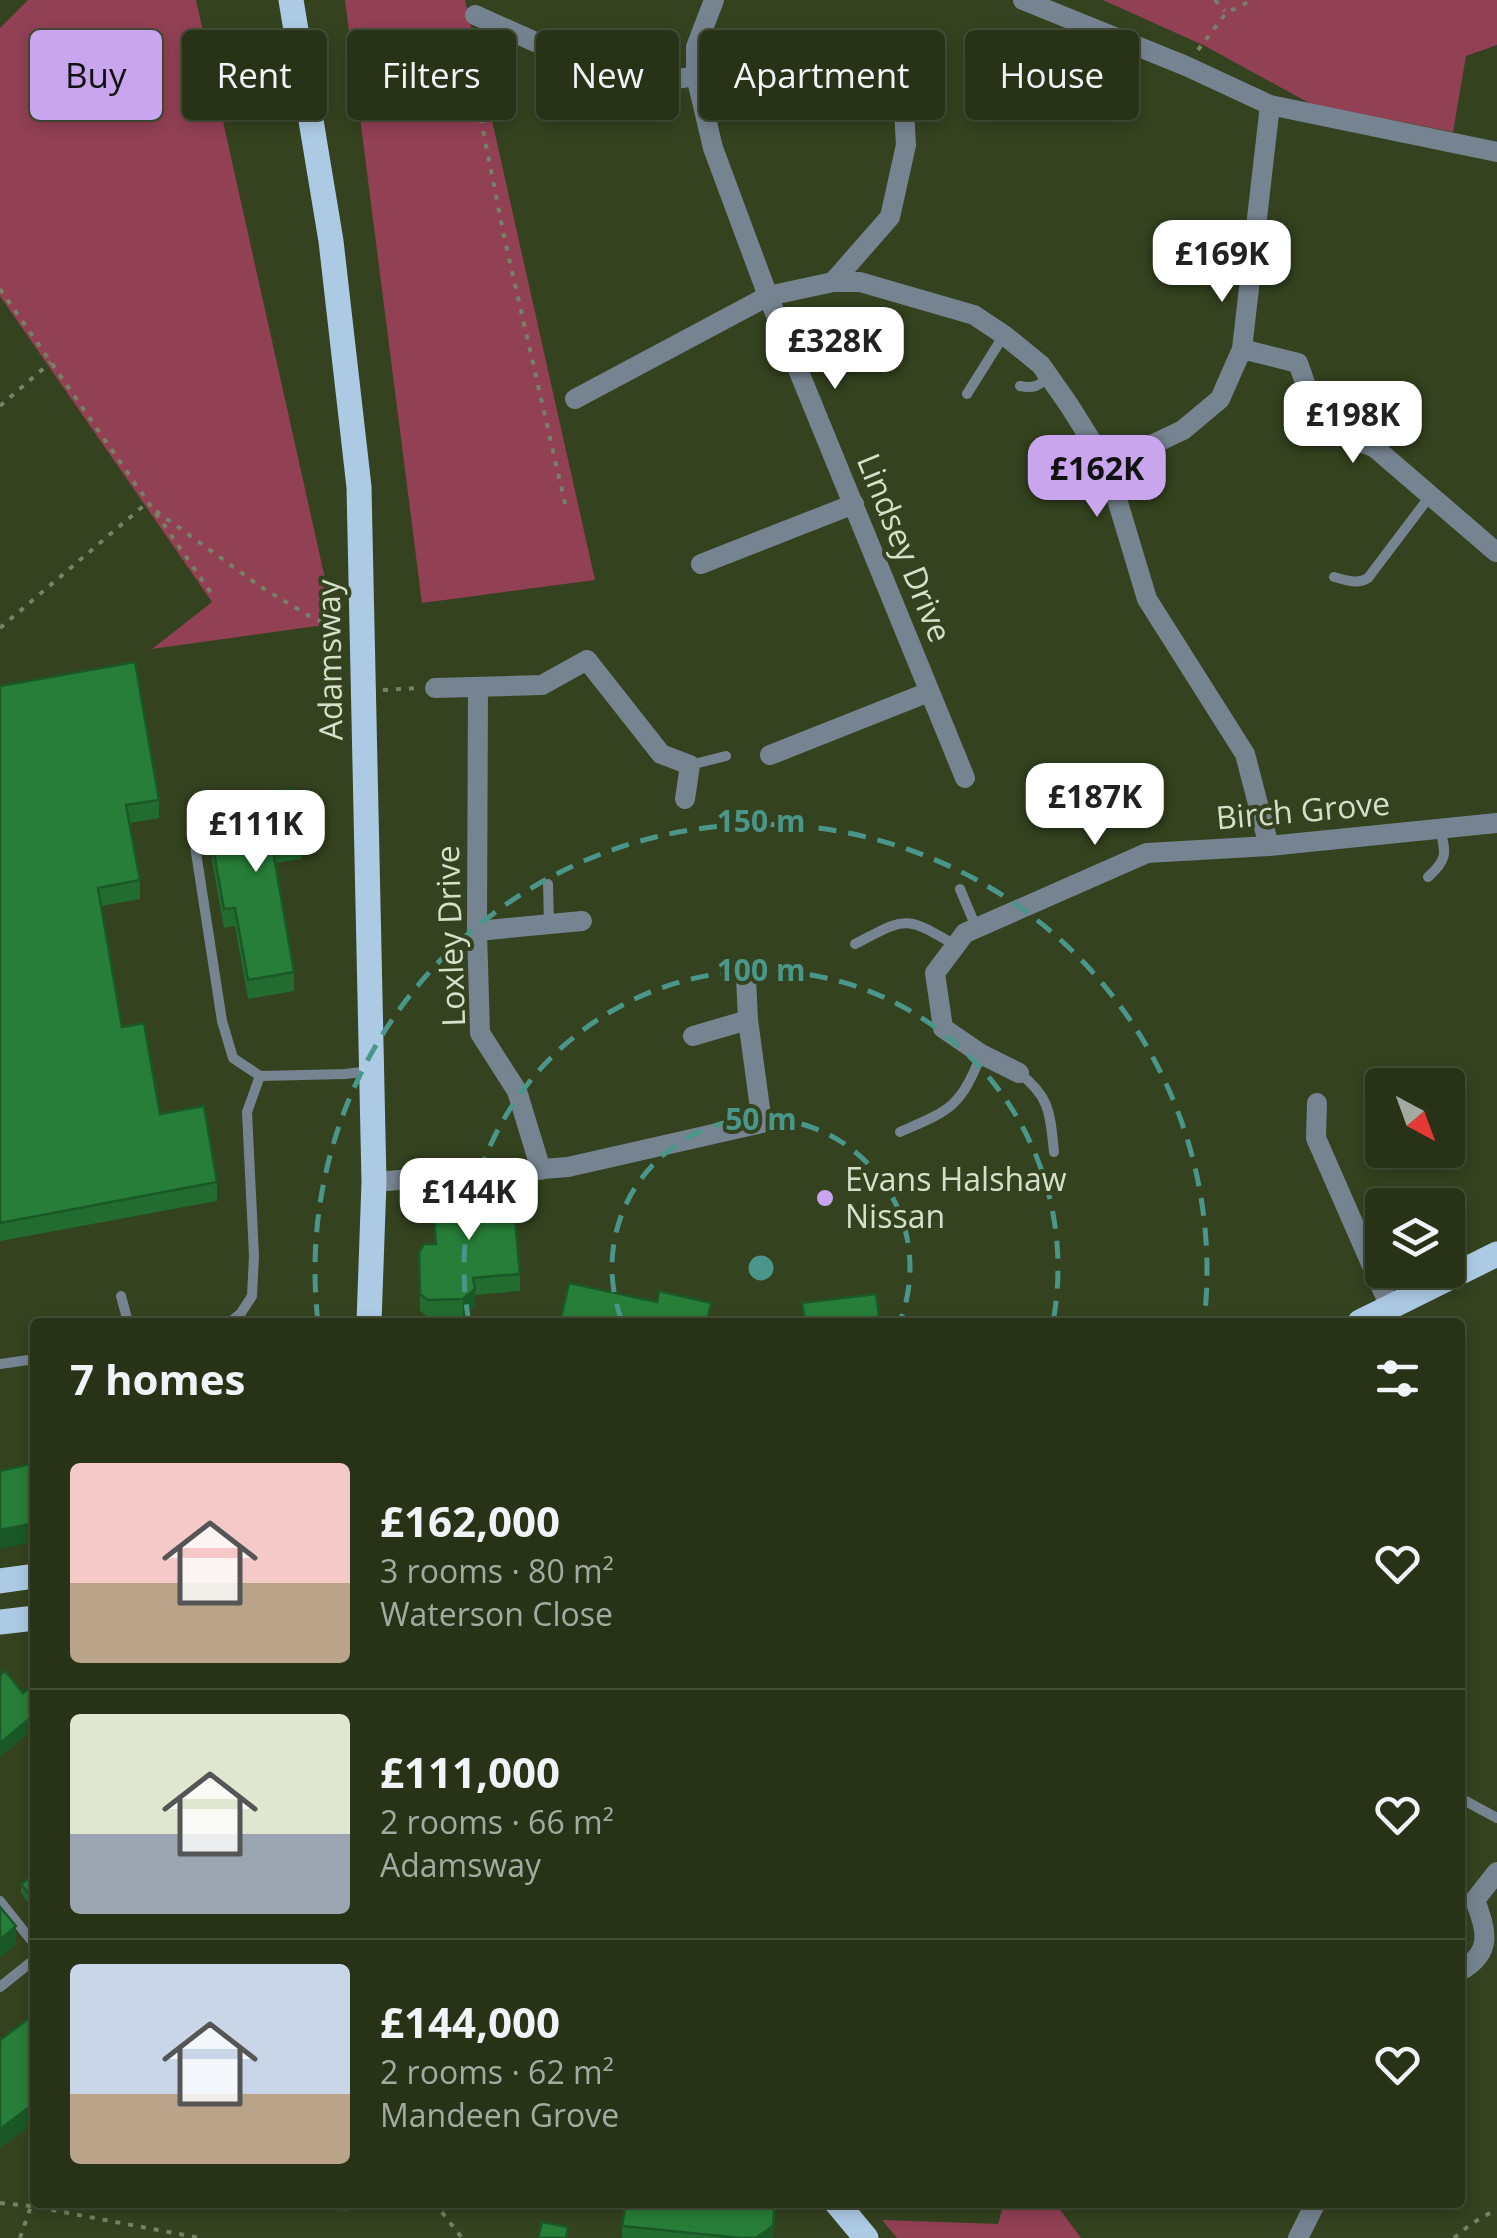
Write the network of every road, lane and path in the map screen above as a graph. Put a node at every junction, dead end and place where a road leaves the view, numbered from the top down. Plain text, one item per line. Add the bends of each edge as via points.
1 (291, 0) edge
2 (714, 0) edge
3 (1024, 0) edge
4 (1215, 0) edge
5 (1252, 0) edge
6 (1226, 12) junction
7 (468, 17) joint
8 (1186, 66) junction
9 (696, 76) junction
10 (1270, 105) junction
11 (905, 120) edge
12 (1497, 152) edge
13 (833, 282) junction
14 (0, 289) edge
15 (768, 296) junction
16 (6, 298) junction
17 (0, 304) edge
18 (1004, 334) junction
19 (1242, 349) junction
20 (50, 362) junction
21 (1049, 377) junction
22 (1020, 386) dead end
23 (967, 394) dead end
24 (574, 399) dead end
25 (0, 406) edge
26 (1107, 466) junction
27 (1430, 496) junction
28 (148, 502) junction
29 (854, 504) junction
30 (566, 508) dead end
31 (153, 509) junction
32 (1496, 552) edge
33 (58, 564) dead end
34 (701, 564) dead end
35 (64, 573) junction
36 (1334, 577) dead end
37 (30, 589) dead end
38 (36, 597) junction
39 (214, 597) dead end
40 (0, 628) edge
41 (362, 643) junction
42 (435, 688) joint
43 (478, 688) junction
44 (363, 691) junction
45 (929, 692) junction
46 (770, 755) dead end
47 (726, 756) dead end
48 (690, 765) junction
49 (965, 778) dead end
50 (685, 799) dead end
51 (1497, 823) edge
52 (1440, 829) junction
53 (193, 833) dead end
54 (1269, 846) junction
55 (1428, 877) dead end
56 (548, 884) dead end
57 (960, 890) dead end
58 (582, 921) dead end
59 (550, 924) junction
60 (976, 928) junction
61 (476, 931) junction
62 (855, 944) dead end
63 (956, 945) junction
64 (746, 978) dead end
65 (748, 1020) junction
66 (693, 1036) dead end
67 (981, 1054) junction
68 (372, 1071) junction
69 (1019, 1073) joint
70 (260, 1076) junction
71 (1317, 1103) dead end
72 (900, 1132) dead end
73 (1054, 1152) dead end
74 (541, 1170) junction
75 (374, 1182) junction
76 (1497, 1254) edge
77 (121, 1296) dead end
78 (1390, 1307) junction
79 (127, 1318) edge
80 (236, 1318) edge
81 (369, 1318) edge
82 (1368, 1318) edge
83 (30, 1360) edge
84 (0, 1364) edge
85 (30, 1577) edge
86 (0, 1580) edge
87 (30, 1619) edge
88 (0, 1622) edge
89 (1465, 1801) edge
90 (1497, 1818) edge
91 (1497, 1872) edge
92 (0, 1901) edge
93 (1468, 1901) edge
94 (30, 1939) edge
95 (30, 1964) edge
96 (1465, 1969) edge
97 (0, 1987) edge
98 (0, 2203) edge
99 (30, 2206) edge
100 (30, 2208) edge
101 (42, 2208) edge
102 (439, 2208) edge
103 (841, 2208) edge
104 (1313, 2208) edge
105 (1497, 2209) edge
106 (20, 2238) edge
107 (200, 2238) edge
108 (462, 2238) edge
109 (866, 2238) edge
110 (1298, 2238) edge
111 (1454, 2238) edge

1 - 41 main road, Adamsway via 331,241 357,468
2 - 9 street, Lindsey Drive via 696,46
3 - 8 street
4 - 6 path
5 - 6 path
6 - 8 path
7 - 9 street via 614,77 646,84
7 - 30 path via 504,236
8 - 10 street
9 - 15 street, Lindsey Drive via 713,148
10 - 12 street
10 - 19 street
11 - 13 street via 890,217
13 - 15 street
13 - 18 street via 860,282 974,315
14 - 16 path
15 - 24 street
15 - 29 street, Lindsey Drive
16 - 17 path
16 - 20 path
18 - 21 street
18 - 23 lane
19 - 26 street via 1220,399 1184,430
19 - 27 street via 1298,363 1321,428 1374,447
20 - 25 path
20 - 28 path
21 - 22 lane via 1030,389
21 - 26 street
26 - 54 street via 1148,599 1245,754
27 - 32 street
27 - 36 lane via 1368,578
28 - 31 path
28 - 35 path
29 - 34 street
29 - 45 street, Lindsey Drive
31 - 39 path
31 - 41 path via 261,587
33 - 35 path
35 - 38 path
37 - 38 path
38 - 40 path
41 - 44 main road, Adamsway
42 - 43 street
42 - 44 path
43 - 48 street via 542,685 587,660 660,754
43 - 61 street, Loxley Drive
44 - 68 main road, Adamsway
45 - 46 street
45 - 49 street, Lindsey Drive
47 - 48 lane
48 - 50 street
51 - 52 street, Birch Grove
52 - 54 street, Birch Grove
52 - 55 lane via 1446,853
53 - 70 lane via 222,1021 233,1058
54 - 60 street, Birch Grove via 1147,853
56 - 59 lane
57 - 60 lane
58 - 59 street
59 - 61 street
60 - 63 street, Birch Grove
61 - 74 street, Loxley Drive via 480,1033 517,1091
62 - 63 lane via 907,921
63 - 67 street, Birch Grove via 935,973 943,1028
64 - 65 street
65 - 66 street
65 - 74 street via 762,1123
67 - 69 street, Birch Grove
67 - 72 lane via 957,1101
68 - 70 lane
68 - 75 main road, Adamsway
69 - 73 lane via 1046,1104
70 - 80 lane via 247,1112 252,1296
71 - 78 street via 1316,1138
74 - 75 street
75 - 81 main road, Adamsway
76 - 78 main road
77 - 79 lane
78 - 82 main road
83 - 84 lane
85 - 86 main road
87 - 88 main road
89 - 90 lane
91 - 93 street
92 - 94 lane
93 - 96 street via 1486,1928 1484,1949
95 - 97 lane
98 - 99 path
100 - 106 path
101 - 107 path
102 - 108 path
103 - 109 main road
104 - 110 street
105 - 111 path

